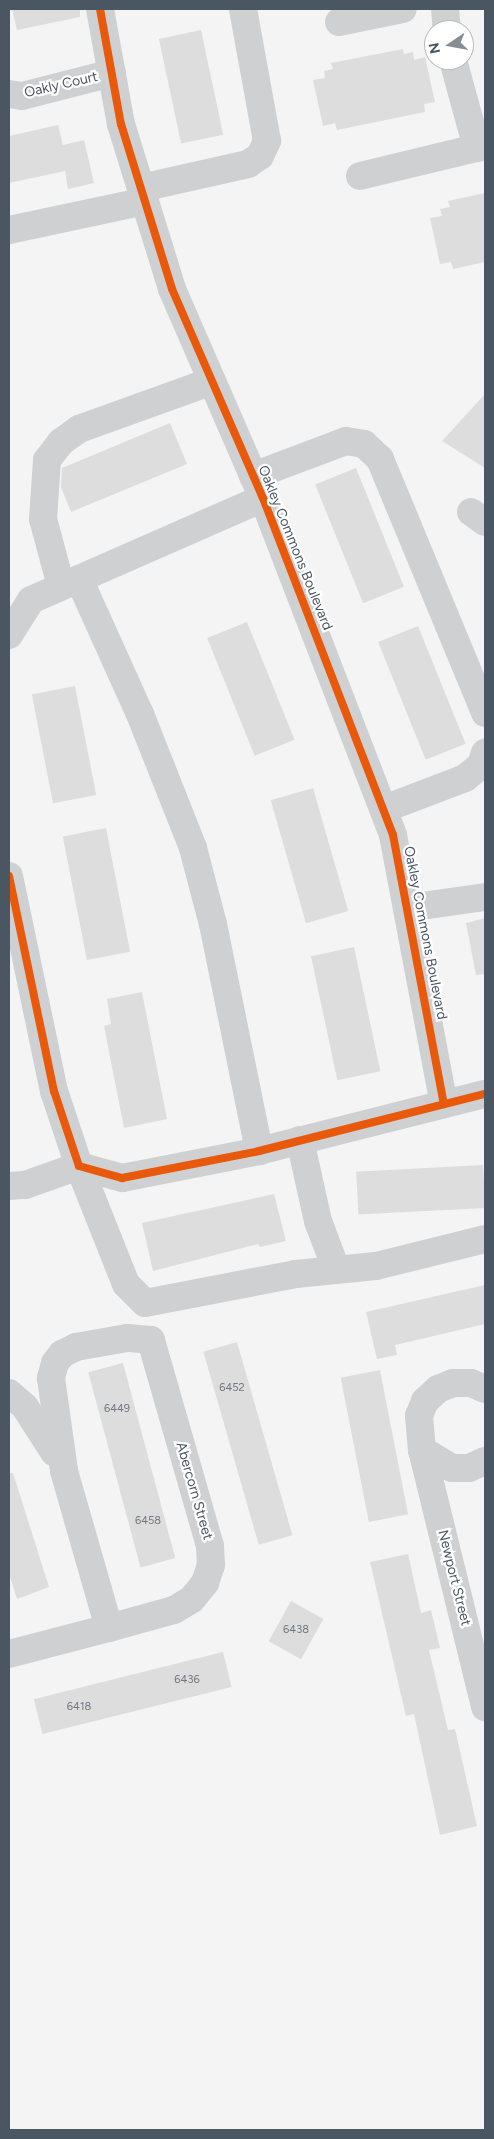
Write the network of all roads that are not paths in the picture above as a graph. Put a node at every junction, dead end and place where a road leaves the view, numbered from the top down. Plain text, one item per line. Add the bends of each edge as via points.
1 (100, 9) edge
2 (243, 9) edge
3 (402, 9) edge
4 (339, 22) dead end
5 (456, 70) edge
6 (112, 73) junction
7 (9, 94) edge
8 (481, 147) edge
9 (360, 176) dead end
10 (143, 195) junction
11 (9, 230) edge
12 (212, 381) junction
13 (258, 487) junction
14 (70, 582) junction
15 (9, 635) edge
16 (485, 713) edge
17 (485, 754) edge
18 (384, 809) junction
19 (9, 876) edge
20 (485, 897) edge
21 (408, 908) junction
22 (485, 1094) edge
23 (444, 1104) junction
24 (300, 1140) junction
25 (259, 1151) junction
26 (79, 1166) junction
27 (9, 1186) edge
28 (485, 1239) edge
29 (336, 1269) junction
30 (485, 1389) edge
31 (9, 1393) edge
32 (422, 1450) junction
33 (485, 1461) edge
34 (64, 1471) junction
35 (109, 1628) junction
36 (9, 1654) edge
37 (485, 1707) edge

1 - 6 street, Oakley Commons Boulevard
2 - 10 street via 267,141 260,156 248,164
3 - 4 street
5 - 8 street
6 - 7 street, Oakly Court via 22,96
6 - 10 street, Oakley Commons Boulevard via 121,124
8 - 9 street
10 - 11 street
10 - 12 street, Oakley Commons Boulevard via 172,289
12 - 13 street, Oakley Commons Boulevard
12 - 14 street via 79,429 61,442 47,460 43,519
13 - 14 street
13 - 16 street via 346,442 364,444 380,459
13 - 18 street, Oakley Commons Boulevard
14 - 15 street via 31,600
14 - 25 street via 140,714 193,848 213,924
17 - 18 street via 481,765 465,778
18 - 21 street, Oakley Commons Boulevard via 394,834
19 - 26 street via 54,1090
20 - 21 street
21 - 23 street, Oakley Commons Boulevard
22 - 23 street
23 - 24 street
24 - 25 street
24 - 29 street via 318,1221
25 - 26 street via 122,1178
26 - 27 street via 24,1185
26 - 29 street via 126,1284 145,1303
28 - 29 street via 376,1266
30 - 32 street, Newport Street via 471,1383 453,1383 438,1389 425,1400 419,1416
31 - 34 street via 36,1420
32 - 33 street via 452,1468 469,1468
32 - 37 street, Newport Street
34 - 35 street
34 - 35 street, Abercorn Street via 52,1397 51,1378 55,1363 62,1354 76,1347 127,1338 151,1340 210,1546 211,1565 205,1583 192,1599 174,1610
35 - 36 street, Abercorn Street

